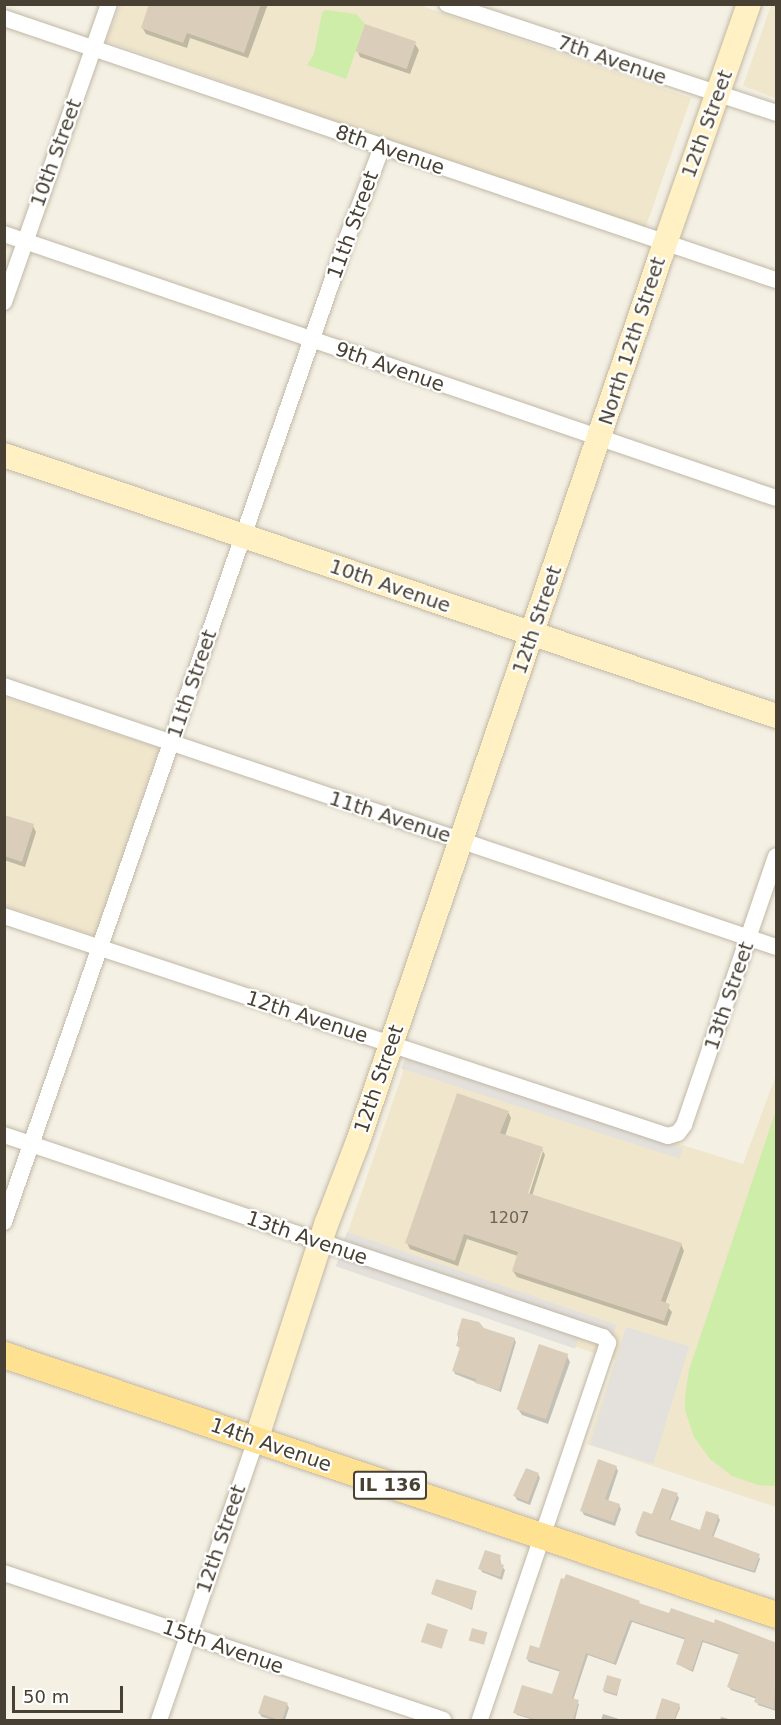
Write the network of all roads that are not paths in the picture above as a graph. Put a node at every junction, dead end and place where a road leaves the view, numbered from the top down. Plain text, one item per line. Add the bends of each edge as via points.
1 (109, 4) edge
2 (447, 4) edge
3 (749, 4) edge
4 (4, 18) edge
5 (94, 48) junction
6 (717, 95) junction
7 (777, 113) edge
8 (382, 147) junction
9 (4, 234) edge
10 (26, 241) junction
11 (665, 243) junction
12 (777, 280) edge
13 (4, 302) edge
14 (311, 341) junction
15 (600, 438) junction
16 (4, 455) edge
17 (777, 498) edge
18 (243, 536) junction
19 (532, 634) junction
20 (4, 686) edge
21 (777, 716) edge
22 (171, 745) junction
23 (462, 840) junction
24 (777, 856) edge
25 (4, 916) edge
26 (749, 938) junction
27 (777, 947) edge
28 (100, 948) junction
29 (390, 1045) junction
30 (678, 1133) joint
31 (4, 1135) edge
32 (32, 1144) junction
33 (4, 1222) edge
34 (322, 1242) junction
35 (4, 1355) edge
36 (256, 1440) junction
37 (542, 1536) junction
38 (4, 1573) edge
39 (777, 1615) edge
40 (188, 1635) junction
41 (159, 1720) edge
42 (443, 1720) edge
43 (480, 1720) edge

1 - 5 street, 10th Street
2 - 6 street, 7th Avenue
3 - 6 street, 12th Street
4 - 5 street, 8th Avenue
5 - 8 street, 8th Avenue
5 - 10 street, 10th Street
6 - 7 street, 7th Avenue
6 - 11 street, 12th Street
8 - 11 street, 8th Avenue
8 - 14 street, 11th Street
9 - 10 street, 9th Avenue
10 - 13 street, 10th Street
10 - 14 street, 9th Avenue
11 - 12 street, 8th Avenue
11 - 15 street, North 12th Street
14 - 15 street, 9th Avenue
14 - 18 street, 11th Street
15 - 17 street, 9th Avenue
15 - 19 street, 12th Street
16 - 18 street, 10th Avenue
18 - 19 street, 10th Avenue
18 - 22 street, 11th Street
19 - 21 street, 10th Avenue
19 - 23 street, 12th Street
20 - 22 street, 11th Avenue
22 - 23 street, 11th Avenue
22 - 28 street, 11th Street
23 - 26 street, 11th Avenue
23 - 29 street, 12th Street
24 - 26 street, 13th Street
25 - 28 street, 12th Avenue
26 - 27 street, 11th Avenue
26 - 30 street, 13th Street
28 - 29 street, 12th Avenue
28 - 32 street, 11th Street
29 - 30 street, 12th Avenue via 668,1136
29 - 34 street, 12th Street
31 - 32 street, 13th Avenue
32 - 33 street, 11th Street
32 - 34 street, 13th Avenue
34 - 36 street, 12th Street
34 - 37 street, 13th Avenue via 603,1337 608,1344
35 - 36 main road, 14th Avenue / IL 136
36 - 37 main road, 14th Avenue / IL 136
36 - 40 street, 12th Street
37 - 39 main road, 14th Avenue / IL 136
37 - 43 street
38 - 40 street, 15th Avenue
40 - 41 street, 12th Street
40 - 42 street, 15th Avenue

